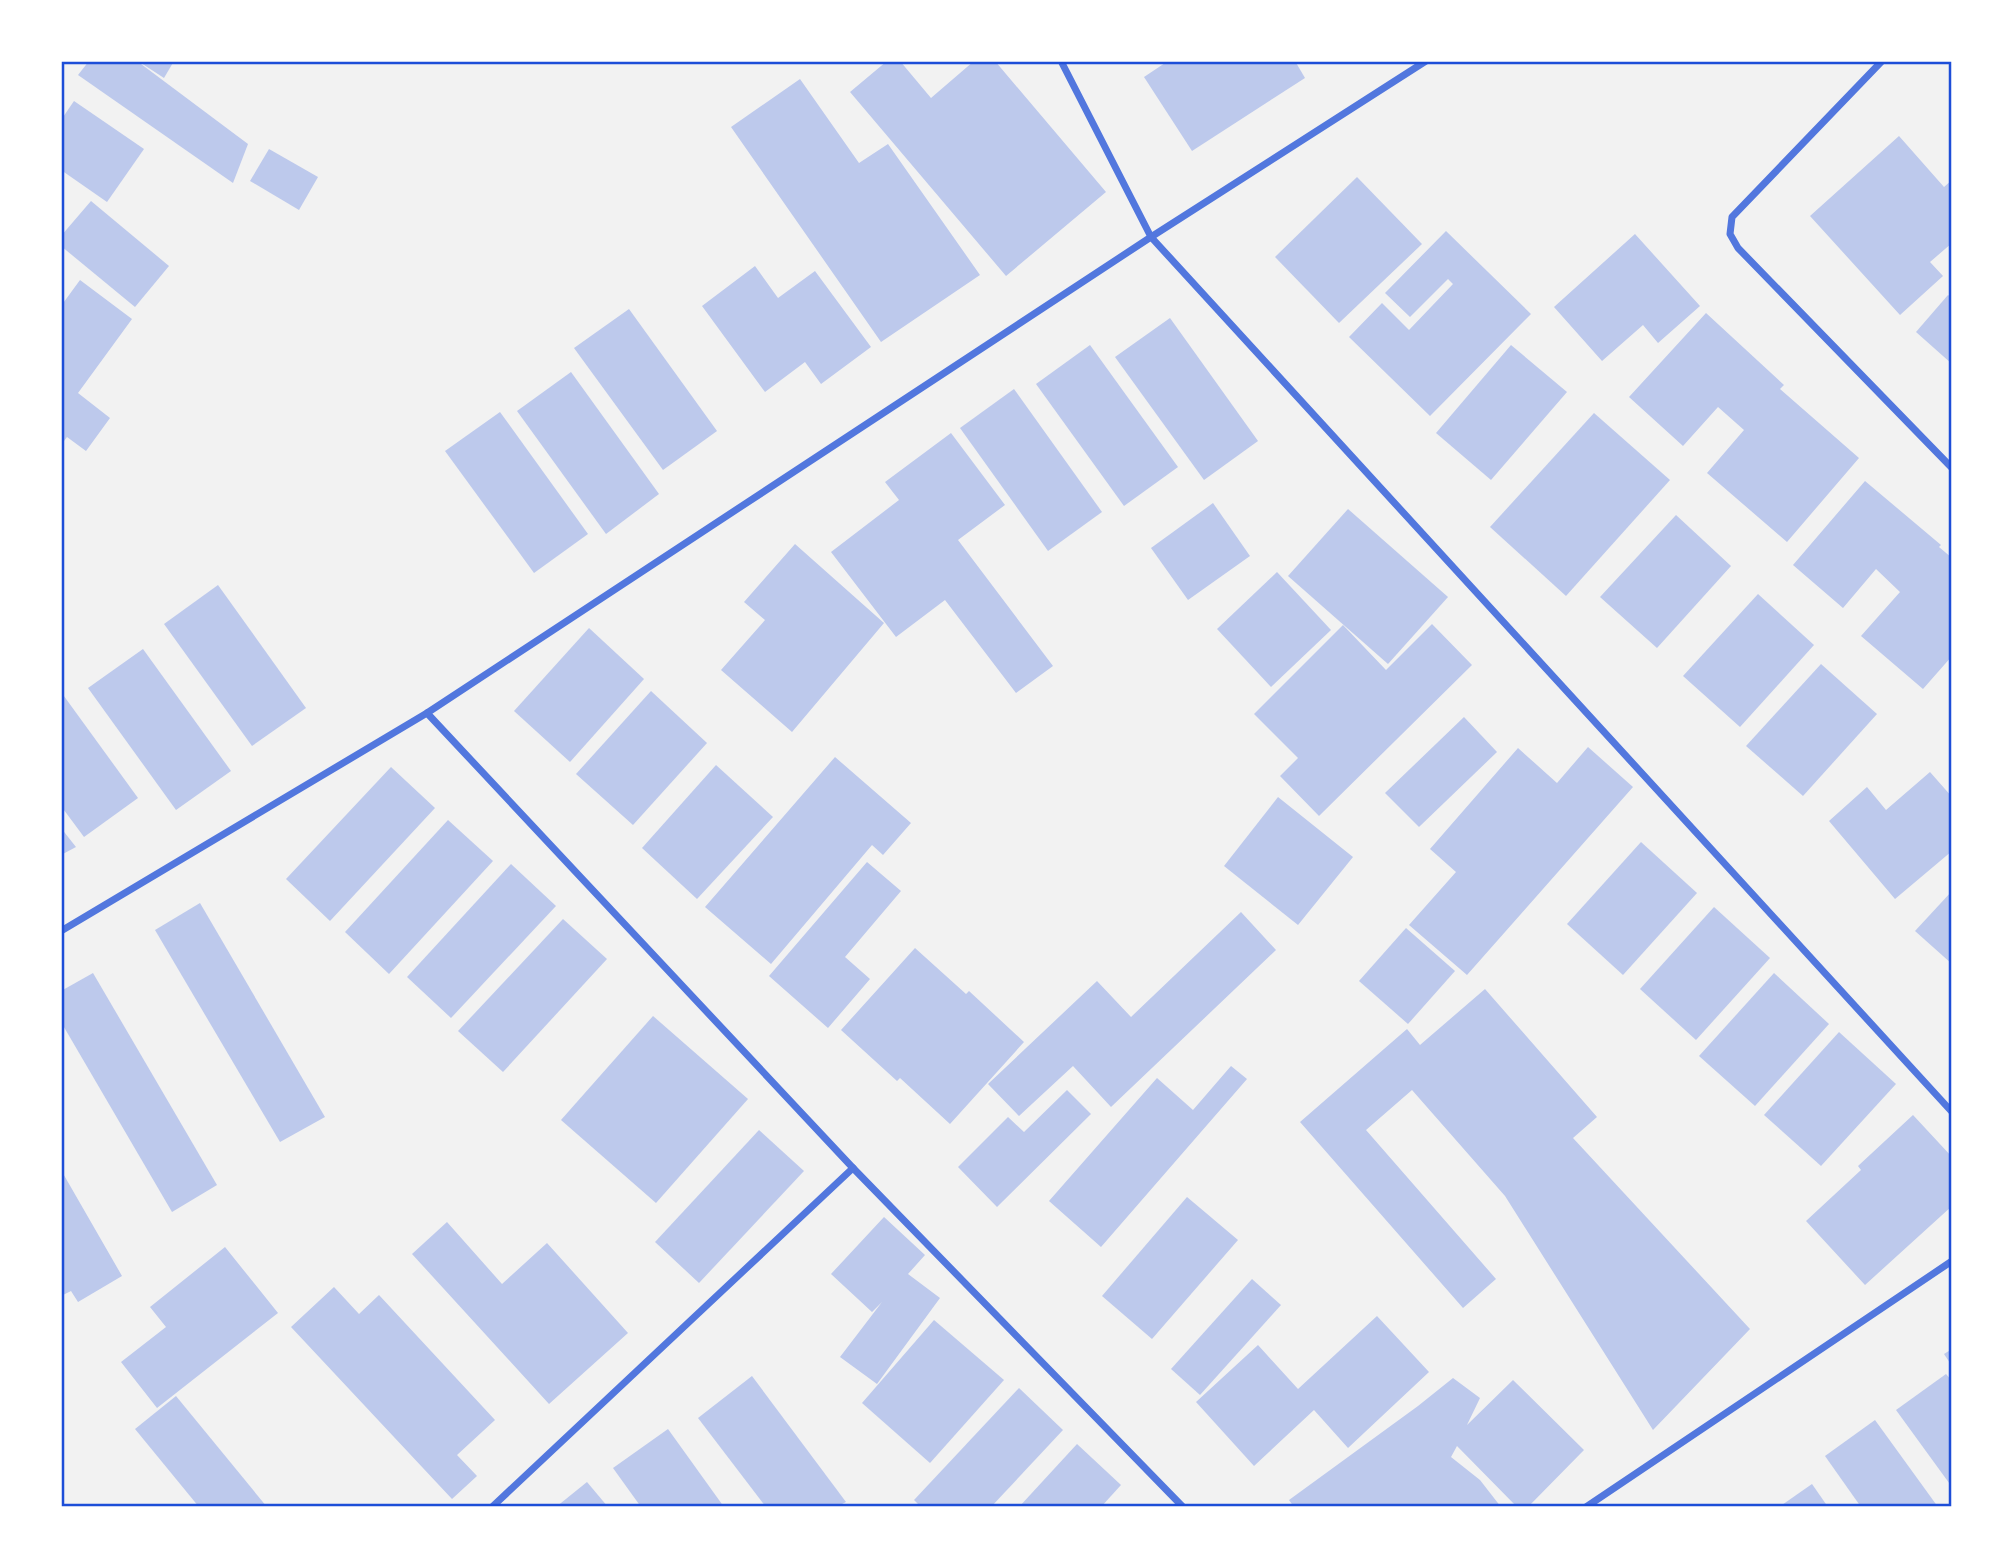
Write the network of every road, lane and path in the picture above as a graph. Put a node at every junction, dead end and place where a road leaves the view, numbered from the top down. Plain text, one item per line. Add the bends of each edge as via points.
1 (1061, 61) edge
2 (1426, 61) edge
3 (1882, 61) edge
4 (1151, 237) junction
5 (1952, 468) edge
6 (427, 713) junction
7 (61, 931) edge
8 (1952, 1112) edge
9 (853, 1168) junction
10 (1952, 1261) edge
11 (492, 1507) edge
12 (1183, 1507) edge
13 (1586, 1507) edge

1 - 4 street
2 - 4 street
3 - 5 street via 1732,217 1730,234 1738,248
4 - 6 street
4 - 8 street
6 - 7 street
6 - 9 street
9 - 11 street
9 - 12 street
10 - 13 street

